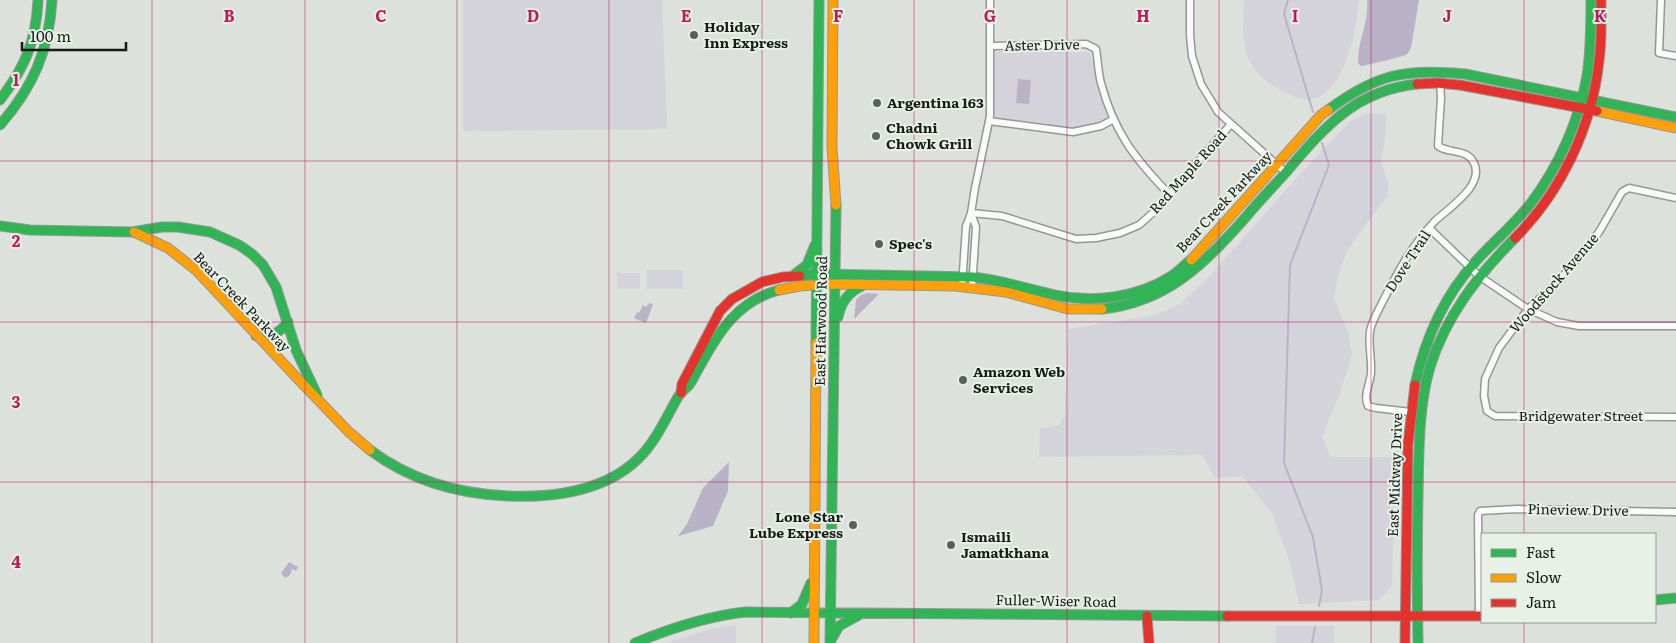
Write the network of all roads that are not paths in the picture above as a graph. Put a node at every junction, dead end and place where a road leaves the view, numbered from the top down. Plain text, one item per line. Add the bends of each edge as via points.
1 (38, 0) edge
2 (52, 0) edge
3 (819, 0) edge
4 (833, 0) edge
5 (990, 0) edge
6 (1190, 0) edge
7 (1591, 0) edge
8 (1601, 0) edge
9 (1660, 0) edge
10 (990, 46) junction
11 (1676, 56) edge
12 (832, 71) junction
13 (819, 72) junction
14 (1440, 83) junction
15 (1582, 98) junction
16 (0, 100) edge
17 (1592, 100) junction
18 (1579, 107) junction
19 (1589, 110) junction
20 (1676, 117) edge
21 (1114, 120) junction
22 (989, 122) junction
23 (1231, 124) junction
24 (0, 125) edge
25 (1676, 128) edge
26 (1277, 165) junction
27 (1286, 172) junction
28 (1169, 194) junction
29 (1676, 198) edge
30 (971, 213) junction
31 (0, 226) edge
32 (1430, 228) junction
33 (134, 232) junction
34 (818, 238) junction
35 (1470, 268) junction
36 (818, 274) junction
37 (836, 274) junction
38 (793, 275) junction
39 (1479, 276) junction
40 (973, 278) junction
41 (962, 282) junction
42 (868, 284) junction
43 (817, 285) junction
44 (835, 285) junction
45 (972, 288) junction
46 (1528, 309) junction
47 (288, 322) junction
48 (1676, 326) edge
49 (256, 336) junction
50 (835, 345) junction
51 (681, 393) junction
52 (320, 402) junction
53 (1487, 411) joint
54 (1411, 412) junction
55 (1676, 417) edge
56 (815, 502) junction
57 (831, 503) junction
58 (1676, 512) edge
59 (814, 576) junction
60 (1676, 598) edge
61 (1656, 600) edge
62 (791, 613) junction
63 (813, 613) junction
64 (830, 613) junction
65 (862, 613) junction
66 (1147, 616) junction
67 (1406, 616) junction
68 (1480, 616) edge
69 (1417, 617) junction
70 (635, 643) edge
71 (814, 643) edge
72 (830, 643) edge
73 (1149, 643) edge
74 (1405, 643) edge
75 (1418, 643) edge

1 - 16 street via 36,30 26,62
2 - 24 street via 52,21 38,71
3 - 13 street, East Harwood Road
4 - 12 street, East Harwood Road
5 - 10 street
6 - 23 street via 1192,56 1201,84 1218,112
7 - 15 street, East Midway Drive via 1590,53
8 - 17 street, East Midway Drive via 1598,73
9 - 11 street via 1659,52
10 - 21 street, Aster Drive via 1093,46
10 - 22 street
12 - 13 street
12 - 37 street, East Harwood Road
13 - 34 street, East Harwood Road
14 - 18 street, Bear Creek Parkway
14 - 27 street, Bear Creek Parkway via 1400,86 1360,100 1322,130
14 - 32 street, Dove Trail via 1438,146 1471,157 1476,171 1469,190
15 - 17 street, Bear Creek Parkway
15 - 18 street, East Midway Drive
15 - 26 street, Bear Creek Parkway via 1433,70 1395,75 1363,86 1336,103 1321,115
17 - 19 street, East Midway Drive
17 - 20 street, Bear Creek Parkway
18 - 19 street, Bear Creek Parkway
18 - 35 street, East Midway Drive via 1541,189 1521,216
19 - 25 street, Bear Creek Parkway
19 - 39 street, East Midway Drive via 1571,158 1546,201 1528,225
21 - 22 street via 1073,132
21 - 28 street via 1131,152
22 - 30 street
23 - 26 street
23 - 28 street, Red Maple Road
26 - 27 street
26 - 40 street, Bear Creek Parkway via 1196,256 1170,277 1140,291 1112,298 1086,299 998,280
27 - 45 street, Bear Creek Parkway via 1197,269 1152,298 1100,310 1067,309 1011,293
28 - 30 street, Red Maple Road via 1139,225 1096,238 1076,239 1002,216
29 - 46 street, Woodstock Avenue via 1629,188 1622,192 1599,232 1560,281
30 - 40 street via 976,227
30 - 41 street via 966,226
31 - 33 street, Bear Creek Parkway via 23,230
32 - 35 street
32 - 54 street, Dove Trail via 1392,282 1370,329 1371,371 1365,400 1368,406
33 - 47 street, Bear Creek Parkway via 160,227 189,227 208,230 243,246 260,261 272,278
33 - 49 street, Bear Creek Parkway via 168,248 195,270
34 - 36 street, East Harwood Road
34 - 38 street via 807,265
35 - 39 street
35 - 54 street, East Midway Drive via 1446,302 1425,347 1414,386
36 - 37 street, Bear Creek Parkway
36 - 38 street, Bear Creek Parkway
36 - 43 street, East Harwood Road
37 - 41 street, Bear Creek Parkway
37 - 44 street, East Harwood Road
38 - 51 street, Bear Creek Parkway via 772,278 752,286 720,311 682,384
39 - 46 street
39 - 69 street, East Midway Drive via 1452,315 1436,352 1426,389 1419,451
40 - 41 street, Bear Creek Parkway
40 - 45 street
41 - 42 street, Bear Creek Parkway
41 - 45 street, Bear Creek Parkway
42 - 44 street, Bear Creek Parkway
42 - 50 street via 854,289 842,302
43 - 44 street, Bear Creek Parkway
43 - 51 street, Bear Creek Parkway via 773,290 744,305 729,320 688,388
43 - 56 street, East Harwood Road
44 - 50 street, East Harwood Road
46 - 48 street via 1557,322 1579,326
46 - 53 street, Woodstock Avenue via 1500,348 1486,380 1484,396
47 - 49 street via 280,332 266,337
47 - 52 street, Bear Creek Parkway via 294,345
49 - 52 street, Bear Creek Parkway
50 - 57 street, East Harwood Road
51 - 52 street, Bear Creek Parkway via 655,439 626,469 601,484 568,493 534,496 472,492 424,480 363,446
53 - 55 street, Bridgewater Street via 1495,416
54 - 67 street, East Midway Drive via 1408,430
56 - 57 street
56 - 59 street, East Harwood Road
57 - 64 street, East Harwood Road
58 - 68 street, Pineview Drive via 1480,511
59 - 62 street via 804,601
59 - 63 street, East Harwood Road
60 - 61 street
62 - 63 street, Fuller-Wiser Road
62 - 70 street, Fuller-Wiser Road via 729,613 680,626
63 - 64 street, Fuller-Wiser Road
63 - 71 street, East Harwood Road
64 - 65 street, Fuller-Wiser Road
64 - 72 street, East Harwood Road
65 - 66 street, Fuller-Wiser Road
65 - 72 street via 839,626
66 - 67 street, Fuller-Wiser Road
66 - 73 street
67 - 69 street, Fuller-Wiser Road
67 - 74 street, East Midway Drive
68 - 69 street, Fuller-Wiser Road
69 - 75 street, East Midway Drive

